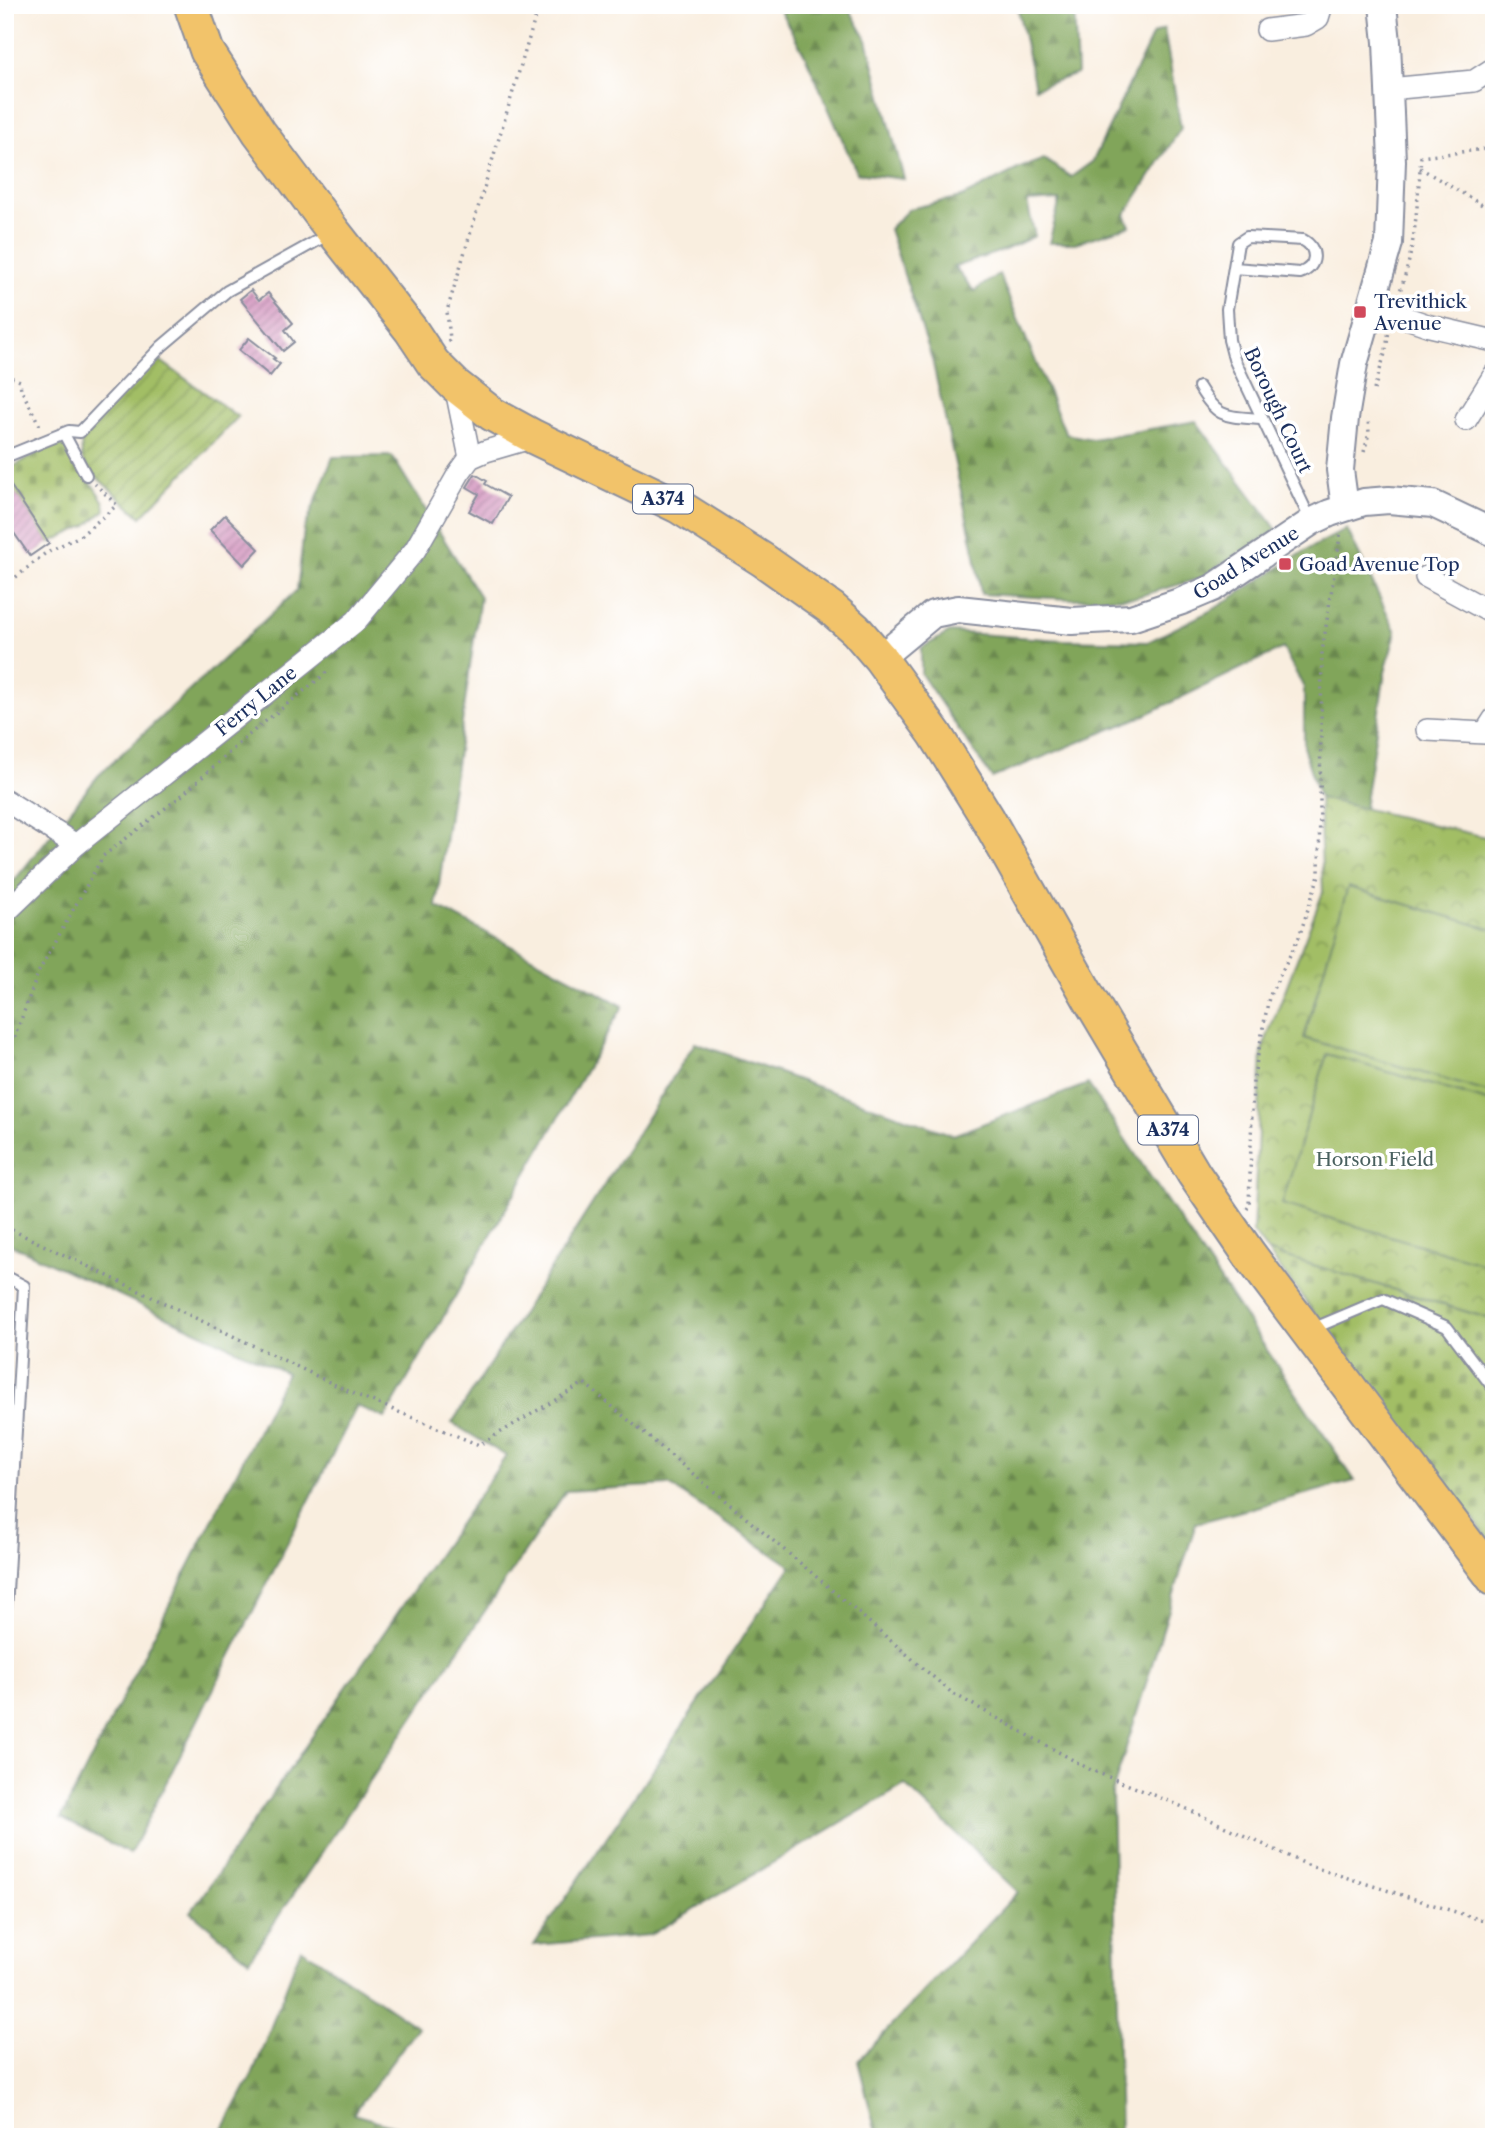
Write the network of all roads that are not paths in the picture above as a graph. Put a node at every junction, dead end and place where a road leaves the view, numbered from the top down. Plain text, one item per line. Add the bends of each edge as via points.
1 (191, 5) edge
2 (1322, 5) edge
3 (1383, 5) edge
4 (1267, 30) dead end
5 (1494, 68) edge
6 (1389, 89) junction
7 (333, 231) junction
8 (1234, 268) junction
9 (1372, 306) junction
10 (1491, 335) edge
11 (444, 374) junction
12 (1494, 375) edge
13 (1199, 387) dead end
14 (1261, 419) junction
15 (1466, 420) dead end
16 (64, 433) junction
17 (534, 438) junction
18 (5, 457) edge
19 (470, 458) junction
20 (86, 475) road end
21 (1345, 508) junction
22 (1311, 522) junction
23 (1494, 533) edge
24 (1426, 577) dead end
25 (1494, 614) edge
26 (880, 658) junction
27 (1494, 719) edge
28 (1427, 730) dead end
29 (5, 800) edge
30 (76, 845) junction
31 (5, 913) edge
32 (5, 1276) edge
33 (1306, 1332) junction
34 (1494, 1389) edge
35 (1494, 1579) edge
36 (5, 1628) edge

1 - 7 main road, A374 via 222,74
2 - 4 street via 1318,18 1306,25
3 - 6 street
5 - 6 street via 1474,81
6 - 9 street via 1389,243
7 - 11 main road, A374
7 - 16 lane via 227,291 162,346 80,432
8 - 8 lane, Borough Court via 1300,273 1307,271 1315,256 1303,240 1247,237 1238,243
8 - 14 lane, Borough Court via 1227,309 1228,340
9 - 10 street via 1430,326
9 - 21 street via 1354,364 1341,443
11 - 17 main road, A374 via 492,414
11 - 19 street
12 - 15 street
13 - 14 lane via 1215,411
14 - 22 lane, Borough Court
16 - 18 lane
16 - 20 lane
17 - 19 street
17 - 26 main road, A374 via 678,506 763,560 831,608
19 - 30 street, Ferry Lane via 415,550 356,621
21 - 22 street, Goad Avenue
21 - 23 street, Goad Avenue via 1390,500 1433,504
22 - 26 street, Goad Avenue via 1213,588 1130,618 1072,621 958,609 933,614
24 - 25 street
26 - 33 main road, A374 via 988,819 1194,1174
27 - 28 street via 1485,733
29 - 30 street
30 - 31 street, Ferry Lane
32 - 36 lane via 24,1286
33 - 34 lane via 1383,1299 1447,1327
33 - 35 main road, A374

